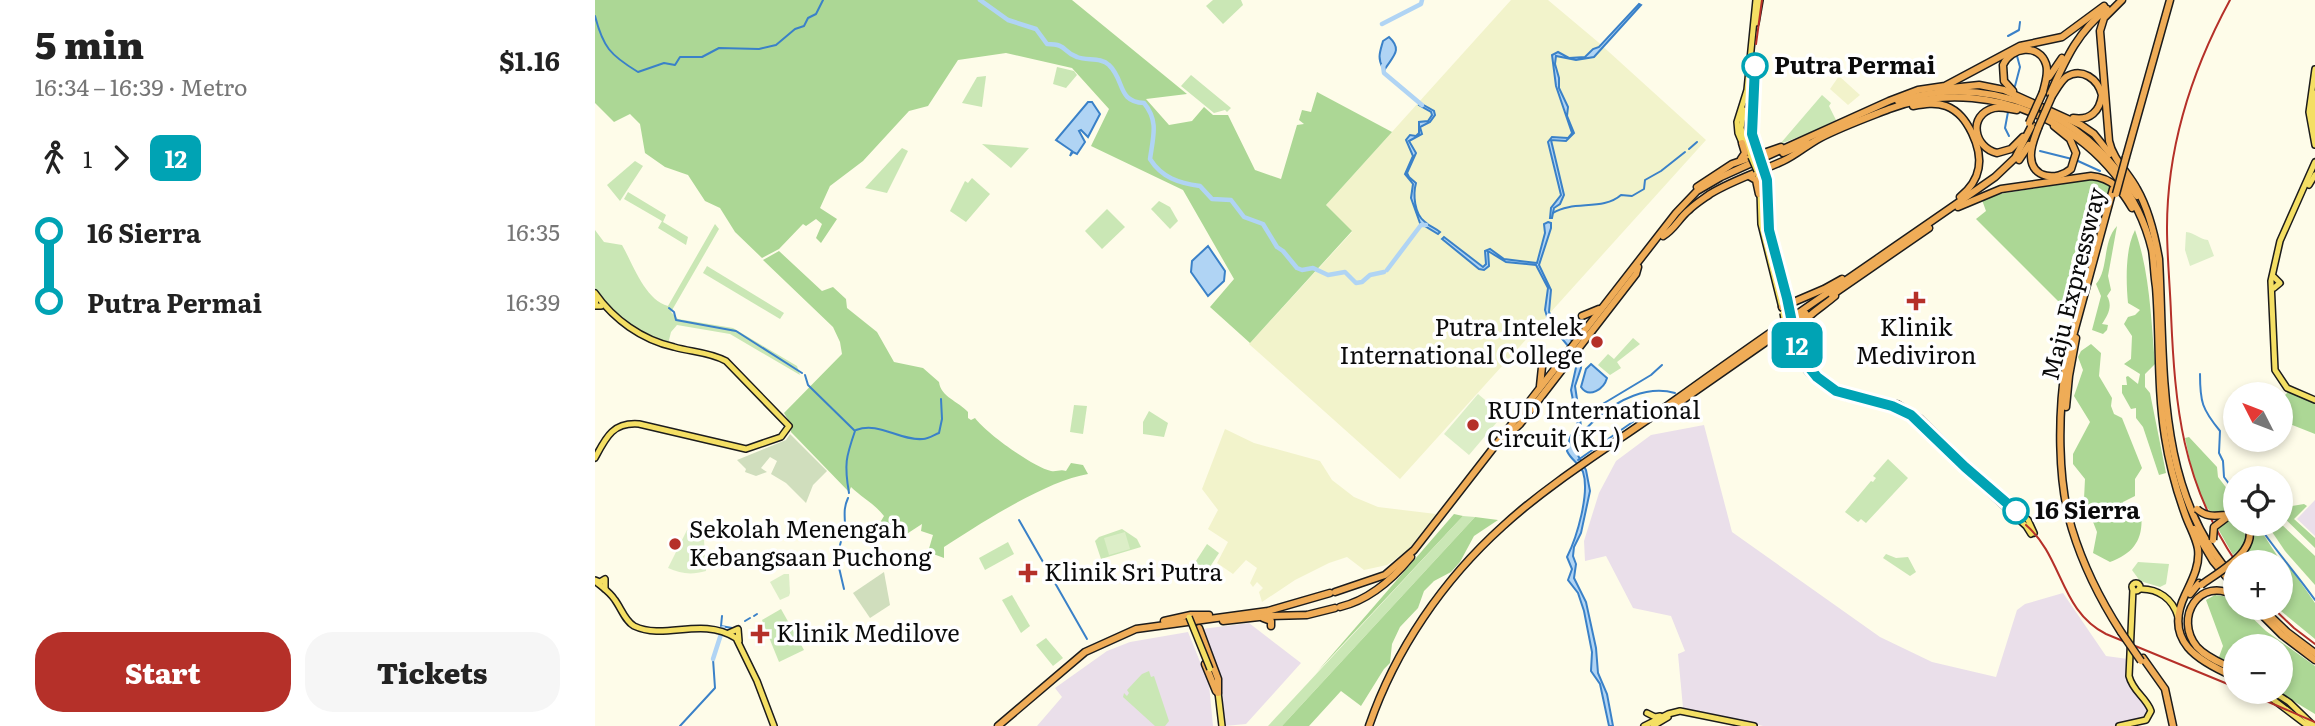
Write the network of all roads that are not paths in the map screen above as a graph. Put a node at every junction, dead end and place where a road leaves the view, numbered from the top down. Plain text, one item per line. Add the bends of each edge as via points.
1 (1758, 0) edge
2 (2113, 0) edge
3 (2121, 0) edge
4 (2168, 0) edge
5 (2104, 6) junction
6 (1754, 43) tunnel mouth
7 (2315, 69) edge
8 (1751, 79) tunnel mouth
9 (2315, 93) edge
10 (2048, 94) junction
11 (2019, 96) junction
12 (1895, 98) junction
13 (1882, 104) junction
14 (1913, 106) junction
15 (2017, 110) junction
16 (2055, 112) junction
17 (2034, 126) junction
18 (2054, 126) junction
19 (1842, 129) junction
20 (2315, 130) edge
21 (2023, 137) junction
22 (1817, 140) junction
23 (1743, 142) junction
24 (1795, 143) junction
25 (2315, 145) edge
26 (1751, 156) junction
27 (1740, 160) junction
28 (2315, 162) edge
29 (2010, 165) junction
30 (1758, 173) junction
31 (2315, 175) edge
32 (1747, 176) junction
33 (1759, 194) junction
34 (2137, 196) junction
35 (1958, 207) junction
36 (2131, 207) junction
37 (1761, 212) junction
38 (1676, 213) junction
39 (1944, 213) junction
40 (2147, 215) junction
41 (1663, 236) junction
42 (1900, 243) junction
43 (2154, 273) junction
44 (1847, 285) junction
45 (1783, 297) joint
46 (598, 300) edge
47 (1604, 305) junction
48 (1786, 308) junction
49 (1582, 316) dead end
50 (1789, 334) junction
51 (1579, 342) junction
52 (1798, 350) junction
53 (1572, 351) junction
54 (731, 365) junction
55 (1542, 367) dead end
56 (743, 372) dead end
57 (1540, 388) junction
58 (2315, 399) edge
59 (2172, 444) junction
60 (595, 452) edge
61 (595, 458) edge
62 (1589, 464) junction
63 (2181, 503) junction
64 (2223, 517) edge
65 (2223, 520) edge
66 (2249, 536) edge
67 (2223, 557) edge
68 (2223, 564) edge
69 (2223, 571) edge
70 (595, 582) edge
71 (1370, 582) junction
72 (2138, 588) junction
73 (2188, 590) junction
74 (2223, 593) edge
75 (1365, 598) junction
76 (1246, 611) junction
77 (1209, 615) junction
78 (1191, 617) junction
79 (1255, 618) junction
80 (2262, 620) edge
81 (2266, 620) edge
82 (2275, 620) edge
83 (1164, 621) junction
84 (1185, 625) junction
85 (1271, 626) dead end
86 (1198, 627) junction
87 (2179, 627) junction
88 (1136, 629) junction
89 (722, 632) junction
90 (2280, 634) edge
91 (2281, 634) edge
92 (2293, 643) edge
93 (2315, 653) edge
94 (2315, 660) edge
95 (2223, 665) edge
96 (2223, 668) edge
97 (2223, 669) edge
98 (1217, 692) junction
99 (2279, 704) edge
100 (2291, 704) edge
101 (1668, 714) junction
102 (773, 726) edge
103 (1001, 726) edge
104 (1221, 726) edge
105 (1370, 726) edge
106 (1642, 726) edge
107 (1653, 726) edge
108 (1743, 726) edge
109 (1754, 726) edge
110 (2119, 726) edge
111 (2127, 726) edge
112 (2170, 726) edge
113 (2308, 726) edge
114 (2314, 726) edge

1 - 6 main road
1 - 23 main road via 1747,90 1737,122
2 - 5 highway
3 - 10 highway via 2089,24
3 - 40 highway via 2107,14 2100,31 2109,141
4 - 112 highway, Maju Expressway, bridge via 2071,359 2066,444 2077,529 2122,631 2163,686
5 - 10 highway via 2078,31 2054,67
5 - 12 highway via 2062,37 2020,46 1949,84
7 - 25 main road via 2309,112
8 - 23 main road via 1741,119
9 - 20 main road
10 - 11 highway via 2045,61 2034,52 2019,50 2005,60 2002,71 2007,85
10 - 16 highway via 2064,79 2078,74 2095,80 2102,95 2097,111 2088,118
10 - 17 highway, bridge
10 - 17 highway, bridge
11 - 12 highway via 1969,85
11 - 16 highway
12 - 13 highway
13 - 24 highway
13 - 34 highway via 1951,92 1986,93 2018,101 2056,117 2086,137
14 - 15 highway via 1959,100
14 - 19 highway
14 - 39 highway via 1938,104 1954,110 1967,124 1980,153 1974,183
15 - 18 highway
15 - 21 highway via 1996,108 1985,113 1977,123 1977,135 1982,146 1997,153 2011,149
16 - 34 highway via 2098,139
17 - 18 highway via 2033,165 2042,174 2058,177 2073,166 2076,153 2070,139
17 - 21 highway
17 - 29 highway
17 - 35 highway via 2024,156
18 - 36 highway via 2100,162
19 - 22 highway
19 - 43 highway via 1903,105 1945,97 1999,101 2048,118 2086,144 2122,185 2148,237
21 - 29 highway
22 - 30 highway
22 - 41 highway via 1710,186 1689,203
23 - 26 highway
23 - 27 highway via 1745,153
24 - 26 highway
24 - 38 highway via 1715,180
26 - 27 highway
26 - 30 main road, bridge
27 - 38 highway via 1701,183
28 - 58 main road via 2280,241 2271,285 2275,369 2287,388
29 - 39 highway
30 - 32 highway
30 - 33 main road
30 - 37 main road
31 - 58 main road via 2282,242 2274,277 2280,284 2274,288 2277,369 2285,382
32 - 33 highway via 1756,180
32 - 41 highway via 1703,199
33 - 37 main road
34 - 40 highway
35 - 36 highway via 2001,189 2091,176 2116,185
35 - 44 highway
36 - 43 highway
37 - 45 main road
37 - 48 main road via 1763,240
38 - 47 highway
39 - 42 highway
40 - 59 highway via 2159,259
41 - 51 highway
42 - 48 highway
42 - 62 highway
43 - 63 highway via 2164,428
44 - 52 highway via 1797,330
44 - 62 highway
45 - 48 highway
46 - 54 main road via 652,340 715,356
46 - 60 main road via 620,324 652,344 723,362 787,425 779,435 746,446 627,421 607,431
47 - 49 highway
47 - 51 highway
48 - 50 main road, bridge
50 - 52 main road
50 - 52 main road via 1804,367 1824,388 1910,417 2021,521 2018,527 2031,532 2028,520 1920,418 1892,402 1837,390 1815,374
51 - 53 highway
53 - 57 highway
53 - 75 highway via 1520,424 1405,565
54 - 56 main road
54 - 61 main road via 788,424 782,435 746,449 627,424 609,432
55 - 57 highway
57 - 71 highway via 1413,550 1391,571
59 - 64 highway, bridge via 2180,475 2197,509 2206,516
59 - 68 highway via 2182,488 2200,529
62 - 105 highway via 1518,515 1458,576 1392,676
63 - 69 highway
63 - 73 highway via 2198,549 2197,569
65 - 67 highway, bridge via 2214,527 2213,540
66 - 96 highway, bridge via 2246,545 2191,591 2182,614 2185,639 2193,651
70 - 89 main road via 634,629
70 - 89 main road via 605,579 604,587 635,626
71 - 75 highway via 1361,592
71 - 76 highway via 1279,609
72 - 73 main road via 2160,589 2176,603
72 - 87 main road via 2164,596 2176,610
72 - 110 main road via 2129,676 2151,711 2146,720
72 - 111 main road via 2131,676 2153,711 2147,722
73 - 87 highway
74 - 95 highway via 2214,590 2201,596 2191,607 2187,623 2197,647
75 - 79 highway via 1307,615
76 - 77 highway
76 - 88 highway
77 - 78 highway
77 - 83 highway
78 - 83 highway
78 - 98 main road, bridge
79 - 85 highway via 1268,619
79 - 86 highway
80 - 90 highway
81 - 91 highway
82 - 93 highway
83 - 88 highway
84 - 86 highway
84 - 86 highway
84 - 103 highway via 1139,632 1100,648
86 - 98 highway
87 - 97 highway via 2195,656
88 - 103 highway via 1085,652
89 - 102 main road via 739,646
89 - 102 main road via 738,629
92 - 94 highway
98 - 104 main road
99 - 113 main road
100 - 114 main road
101 - 106 main road
101 - 106 main road via 1655,717 1646,713
101 - 109 main road via 1686,711
107 - 108 main road via 1685,713

